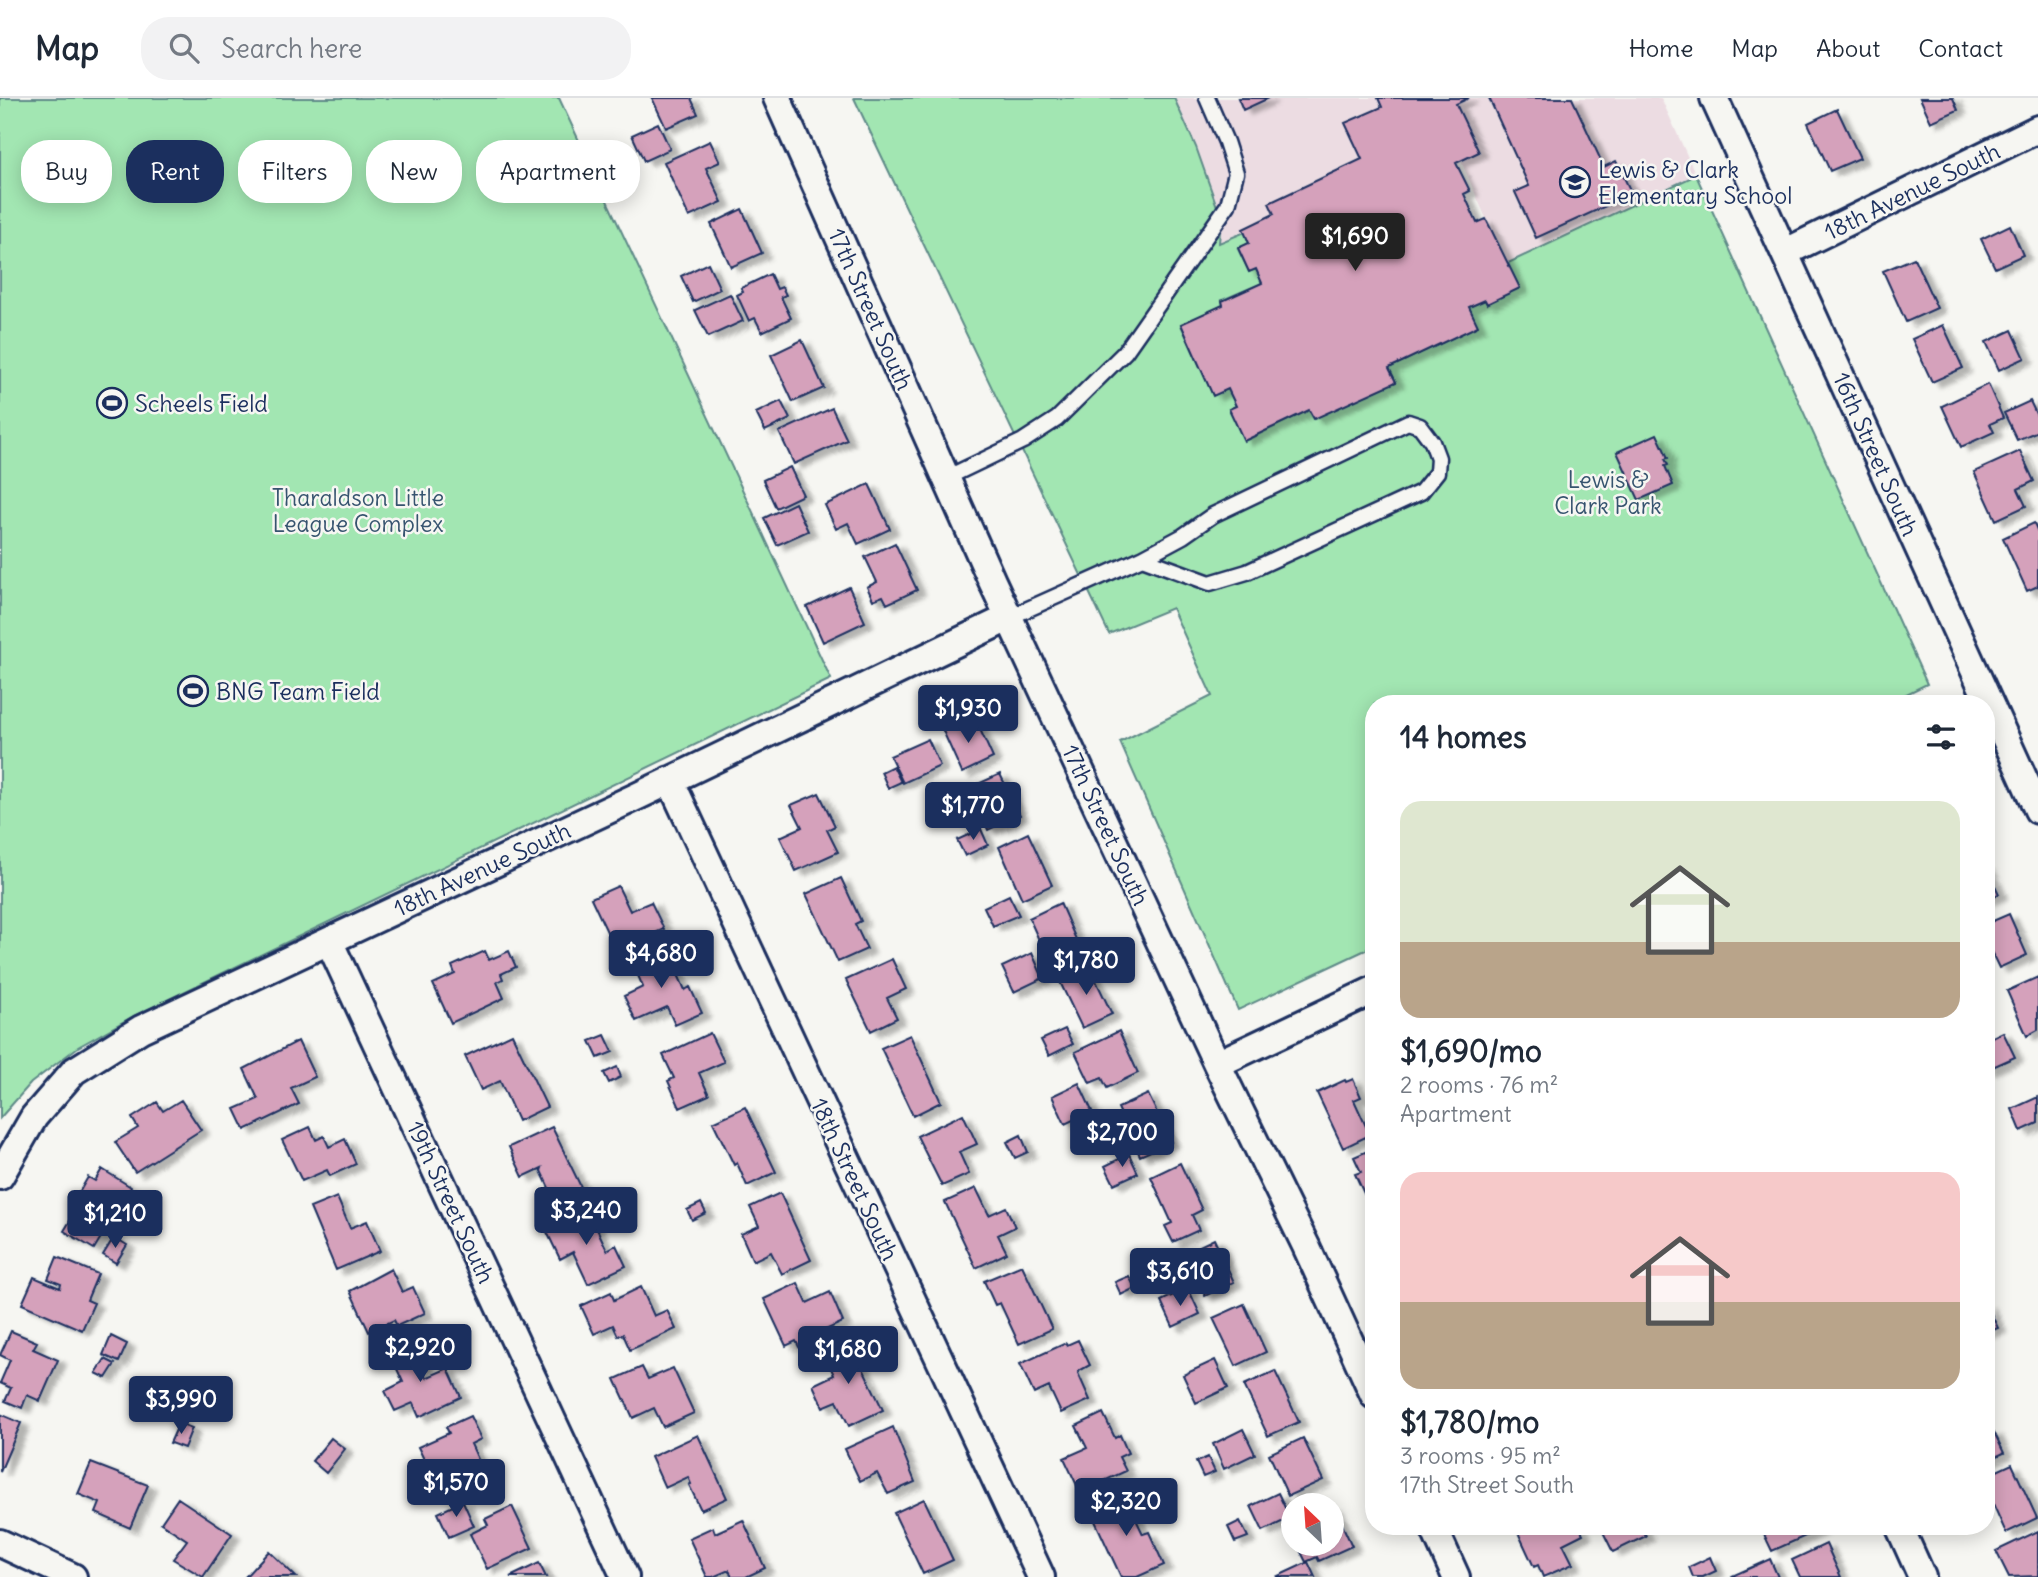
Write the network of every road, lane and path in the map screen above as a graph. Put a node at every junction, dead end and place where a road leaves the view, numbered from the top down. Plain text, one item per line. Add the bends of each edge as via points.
1 (1207, 98) edge
2 (1714, 98) edge
3 (781, 100) edge
4 (2038, 130) edge
5 (1786, 252) junction
6 (946, 478) junction
7 (1142, 558) junction
8 (1010, 617) junction
9 (1978, 695) edge
10 (1995, 728) edge
11 (670, 780) junction
12 (2038, 810) edge
13 (329, 942) junction
14 (1365, 994) edge
15 (1217, 1065) junction
16 (0, 1176) edge
17 (1365, 1375) edge
18 (1437, 1535) edge
19 (1903, 1535) edge
20 (0, 1543) edge
21 (74, 1577) edge
22 (625, 1577) edge
23 (1041, 1577) edge
24 (1456, 1577) edge
25 (1922, 1577) edge

1 - 6 lane via 1236,173 1228,205 1125,352 1077,400 1023,441
2 - 5 street, 16th Street South
3 - 6 street, 17th Street South
4 - 5 street, 18th Avenue South
5 - 9 street, 16th Street South
6 - 8 street, 17th Street South
7 - 7 lane via 1213,515 1408,422 1420,426 1438,458 1437,472 1421,492 1247,572 1210,583
7 - 8 lane
8 - 11 street, 18th Avenue South
8 - 15 street, 17th Street South
10 - 12 street, 16th Street South
11 - 13 street, 18th Avenue South
11 - 23 street, 18th Street South
13 - 16 street, 18th Avenue South via 141,1029 74,1071 34,1117
13 - 22 street, 19th Street South
14 - 15 street
15 - 17 street, 17th Street South
18 - 24 street
19 - 25 street
20 - 21 street

